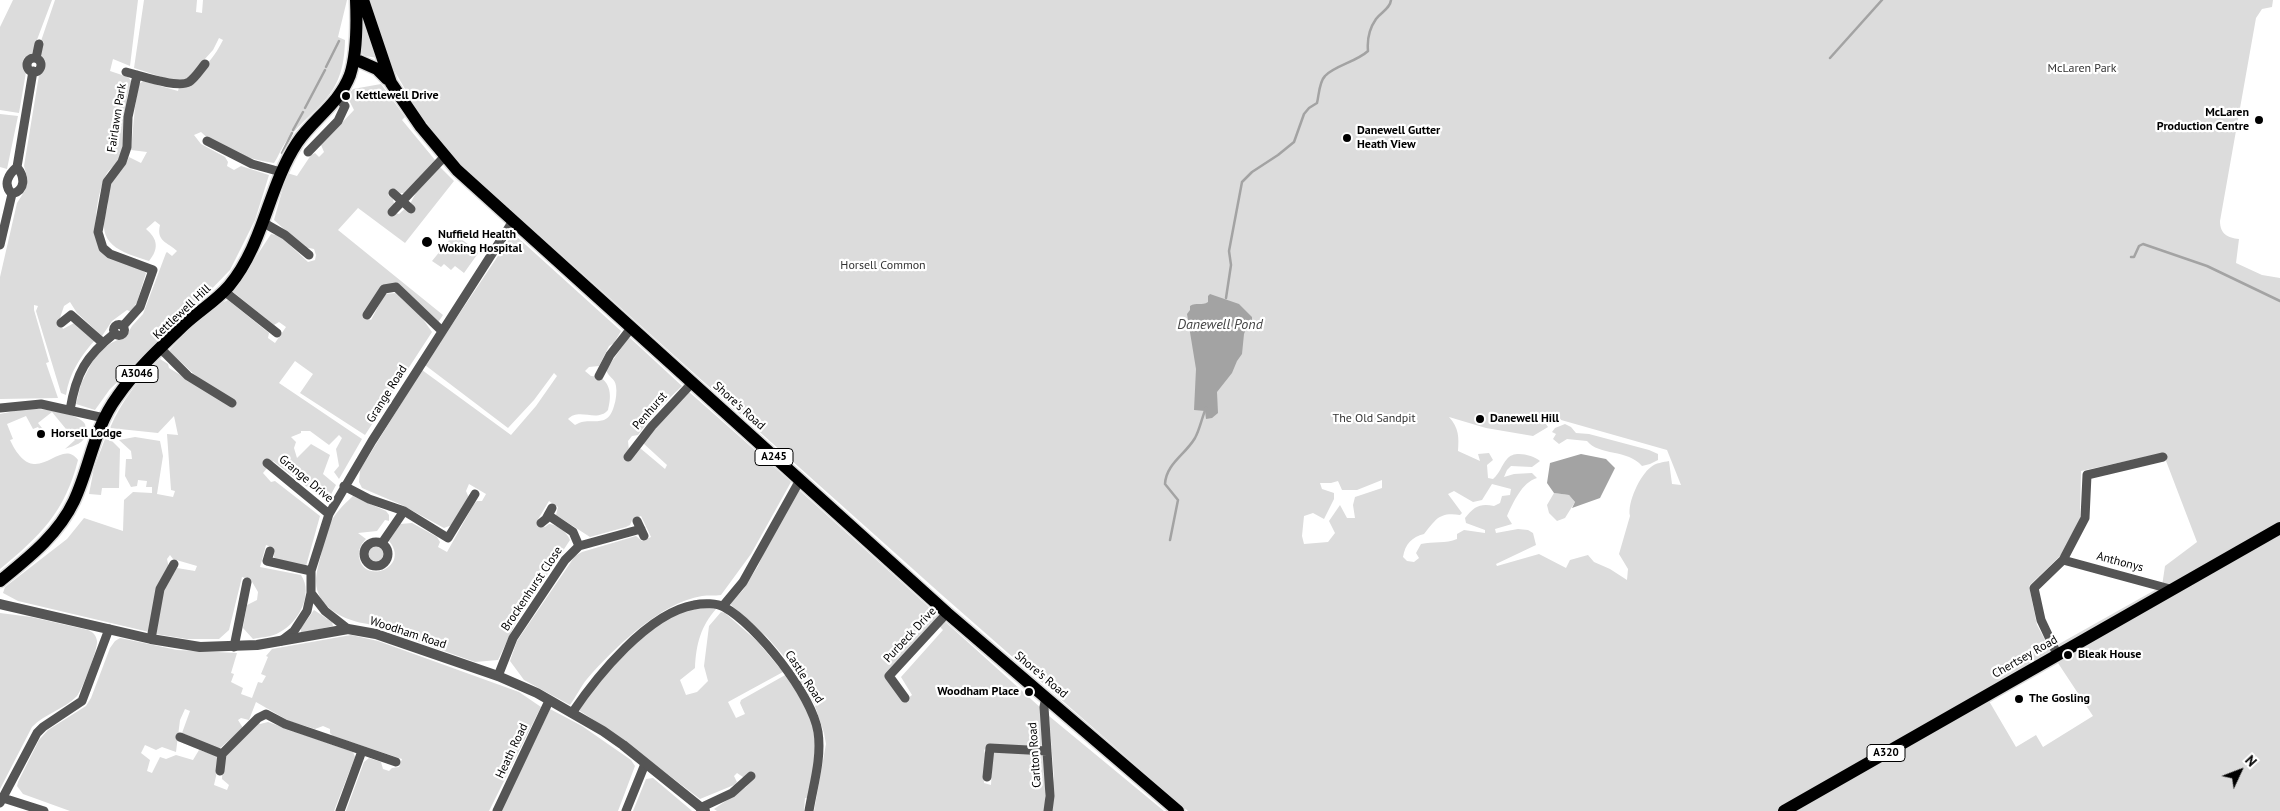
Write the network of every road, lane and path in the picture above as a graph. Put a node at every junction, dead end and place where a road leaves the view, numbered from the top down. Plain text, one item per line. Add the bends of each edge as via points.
1 (356, 0) edge
2 (363, 0) edge
3 (39, 44) dead end
4 (356, 60) junction
5 (205, 64) dead end
6 (383, 64) junction
7 (126, 72) dead end
8 (137, 75) junction
9 (391, 83) junction
10 (338, 97) junction
11 (206, 141) dead end
12 (308, 152) dead end
13 (445, 156) junction
14 (18, 167) junction
15 (281, 172) junction
16 (392, 193) dead end
17 (12, 194) junction
18 (402, 201) junction
19 (411, 209) dead end
20 (392, 212) dead end
21 (513, 221) junction
22 (264, 223) junction
23 (0, 245) edge
24 (309, 256) dead end
25 (224, 291) junction
26 (367, 315) dead end
27 (61, 323) dead end
28 (632, 327) junction
29 (442, 331) junction
30 (277, 333) dead end
31 (103, 342) junction
32 (161, 349) junction
33 (599, 376) dead end
34 (692, 382) junction
35 (232, 403) dead end
36 (0, 408) edge
37 (70, 410) junction
38 (104, 418) junction
39 (628, 457) dead end
40 (2163, 457) dead end
41 (268, 463) dead end
42 (800, 480) junction
43 (344, 486) junction
44 (475, 493) dead end
45 (404, 511) junction
46 (328, 514) junction
47 (541, 523) dead end
48 (2280, 528) edge
49 (641, 529) dead end
50 (382, 543) dead end
51 (579, 546) junction
52 (270, 551) dead end
53 (2063, 560) junction
54 (174, 564) dead end
55 (311, 571) junction
56 (0, 581) edge
57 (248, 582) dead end
58 (2170, 590) junction
59 (311, 593) junction
60 (2, 603) edge
61 (723, 606) junction
62 (947, 613) junction
63 (110, 629) junction
64 (348, 629) junction
65 (151, 639) junction
66 (279, 642) junction
67 (234, 647) junction
68 (2057, 654) junction
69 (498, 676) junction
70 (1046, 697) junction
71 (906, 698) dead end
72 (549, 701) junction
73 (572, 713) junction
74 (180, 737) dead end
75 (362, 751) junction
76 (1048, 751) junction
77 (222, 754) junction
78 (396, 762) dead end
79 (645, 764) junction
80 (220, 772) dead end
81 (751, 776) dead end
82 (987, 777) dead end
83 (1, 801) edge
84 (703, 809) edge
85 (44, 811) edge
86 (340, 811) edge
87 (497, 811) edge
88 (626, 811) edge
89 (809, 811) edge
90 (1048, 811) edge
91 (1178, 811) edge
92 (1784, 811) edge

1 - 4 main road, A3046
2 - 6 main road, Shore's Road / A245
3 - 14 street via 36,58 41,64 39,70 33,71
4 - 6 main road
4 - 9 main road, Shore's Road / A245 via 377,69
4 - 10 main road, A3046
5 - 8 street, Fairlawn Park via 185,84
6 - 9 main road, Shore's Road / A245
7 - 8 street, Fairlawn Park
8 - 31 street, Fairlawn Park via 128,116 126,150 122,162 107,182 98,227 101,243 110,254 154,270 140,307 123,326 123,334 115,333
9 - 13 main road, Shore's Road / A245
10 - 12 street via 345,106 338,121
10 - 15 main road, A3046 via 298,142
11 - 15 street via 252,164
13 - 18 street
13 - 21 main road, Shore's Road / A245
14 - 17 street via 7,182
14 - 17 street via 23,174 23,183 18,192
15 - 22 main road, Kettlewell Hill / A3046
16 - 18 street
17 - 23 street
18 - 19 street
18 - 20 street
21 - 28 main road, Shore's Road / A245
21 - 29 street, Grange Road
22 - 24 street via 285,234
22 - 25 main road, Kettlewell Hill / A3046 via 243,265
25 - 30 street
25 - 32 main road, Kettlewell Hill / A3046
26 - 29 street via 384,289 396,288
27 - 31 street via 70,311
28 - 33 street via 610,355
28 - 34 main road, Shore's Road / A245
29 - 43 street, Grange Road
31 - 37 street, Fairlawn Park via 82,367
32 - 35 street via 188,376
32 - 38 main road, Kettlewell Hill / A3046 via 126,385
34 - 39 street, Penhurst
34 - 42 main road, Shore's Road / A245
36 - 37 street via 41,404
37 - 38 street
38 - 56 main road, Kettlewell Hill / A3046 via 77,494 65,517 45,542
40 - 53 street via 2087,475 2085,518
41 - 46 street, Grange Drive
42 - 61 street via 744,582
42 - 62 main road, Shore's Road / A245
43 - 45 street
43 - 46 street, Grange Road
44 - 45 street via 446,541
45 - 50 street
46 - 55 street, Grange Road
47 - 51 street, Brockenhurst Close via 550,511 573,532
48 - 58 main road, Chertsey Road / A320
49 - 51 street, Brockenhurst Close
51 - 69 street, Brockenhurst Close via 565,560 513,638
52 - 55 street via 267,561
53 - 58 street, Anthonys
53 - 68 street via 2034,588 2040,620
54 - 65 street via 160,589
55 - 59 street, Grange Road
57 - 67 street via 249,594
58 - 68 main road, Chertsey Road / A320
59 - 64 street via 320,607
59 - 66 street, Grange Road via 307,611 298,626
60 - 63 street, Woodham Road
61 - 73 street via 696,604 681,608 656,623 598,676
61 - 89 street, Castle Road via 744,623 785,667 813,714 819,749
62 - 70 main road, Shore's Road / A245
62 - 71 street, Purbeck Drive via 890,676
63 - 65 street, Woodham Road
63 - 83 street via 82,701 42,726
64 - 66 street, Woodham Road
64 - 69 street, Woodham Road via 384,636
65 - 67 street, Woodham Road via 200,647
66 - 67 street, Woodham Road
68 - 92 main road, Chertsey Road / A320
69 - 72 street, Woodham Road
70 - 76 street, Carlton Road
70 - 91 main road, Shore's Road / A245
72 - 73 street, Woodham Road
72 - 87 street, Heath Road
73 - 79 street, Woodham Road via 603,731
74 - 77 street
75 - 77 street via 262,715
75 - 78 street
75 - 86 street
76 - 82 street via 990,748
76 - 90 street, Carlton Road
77 - 80 street
79 - 84 street, Woodham Road
79 - 88 street
81 - 84 street
83 - 85 street

